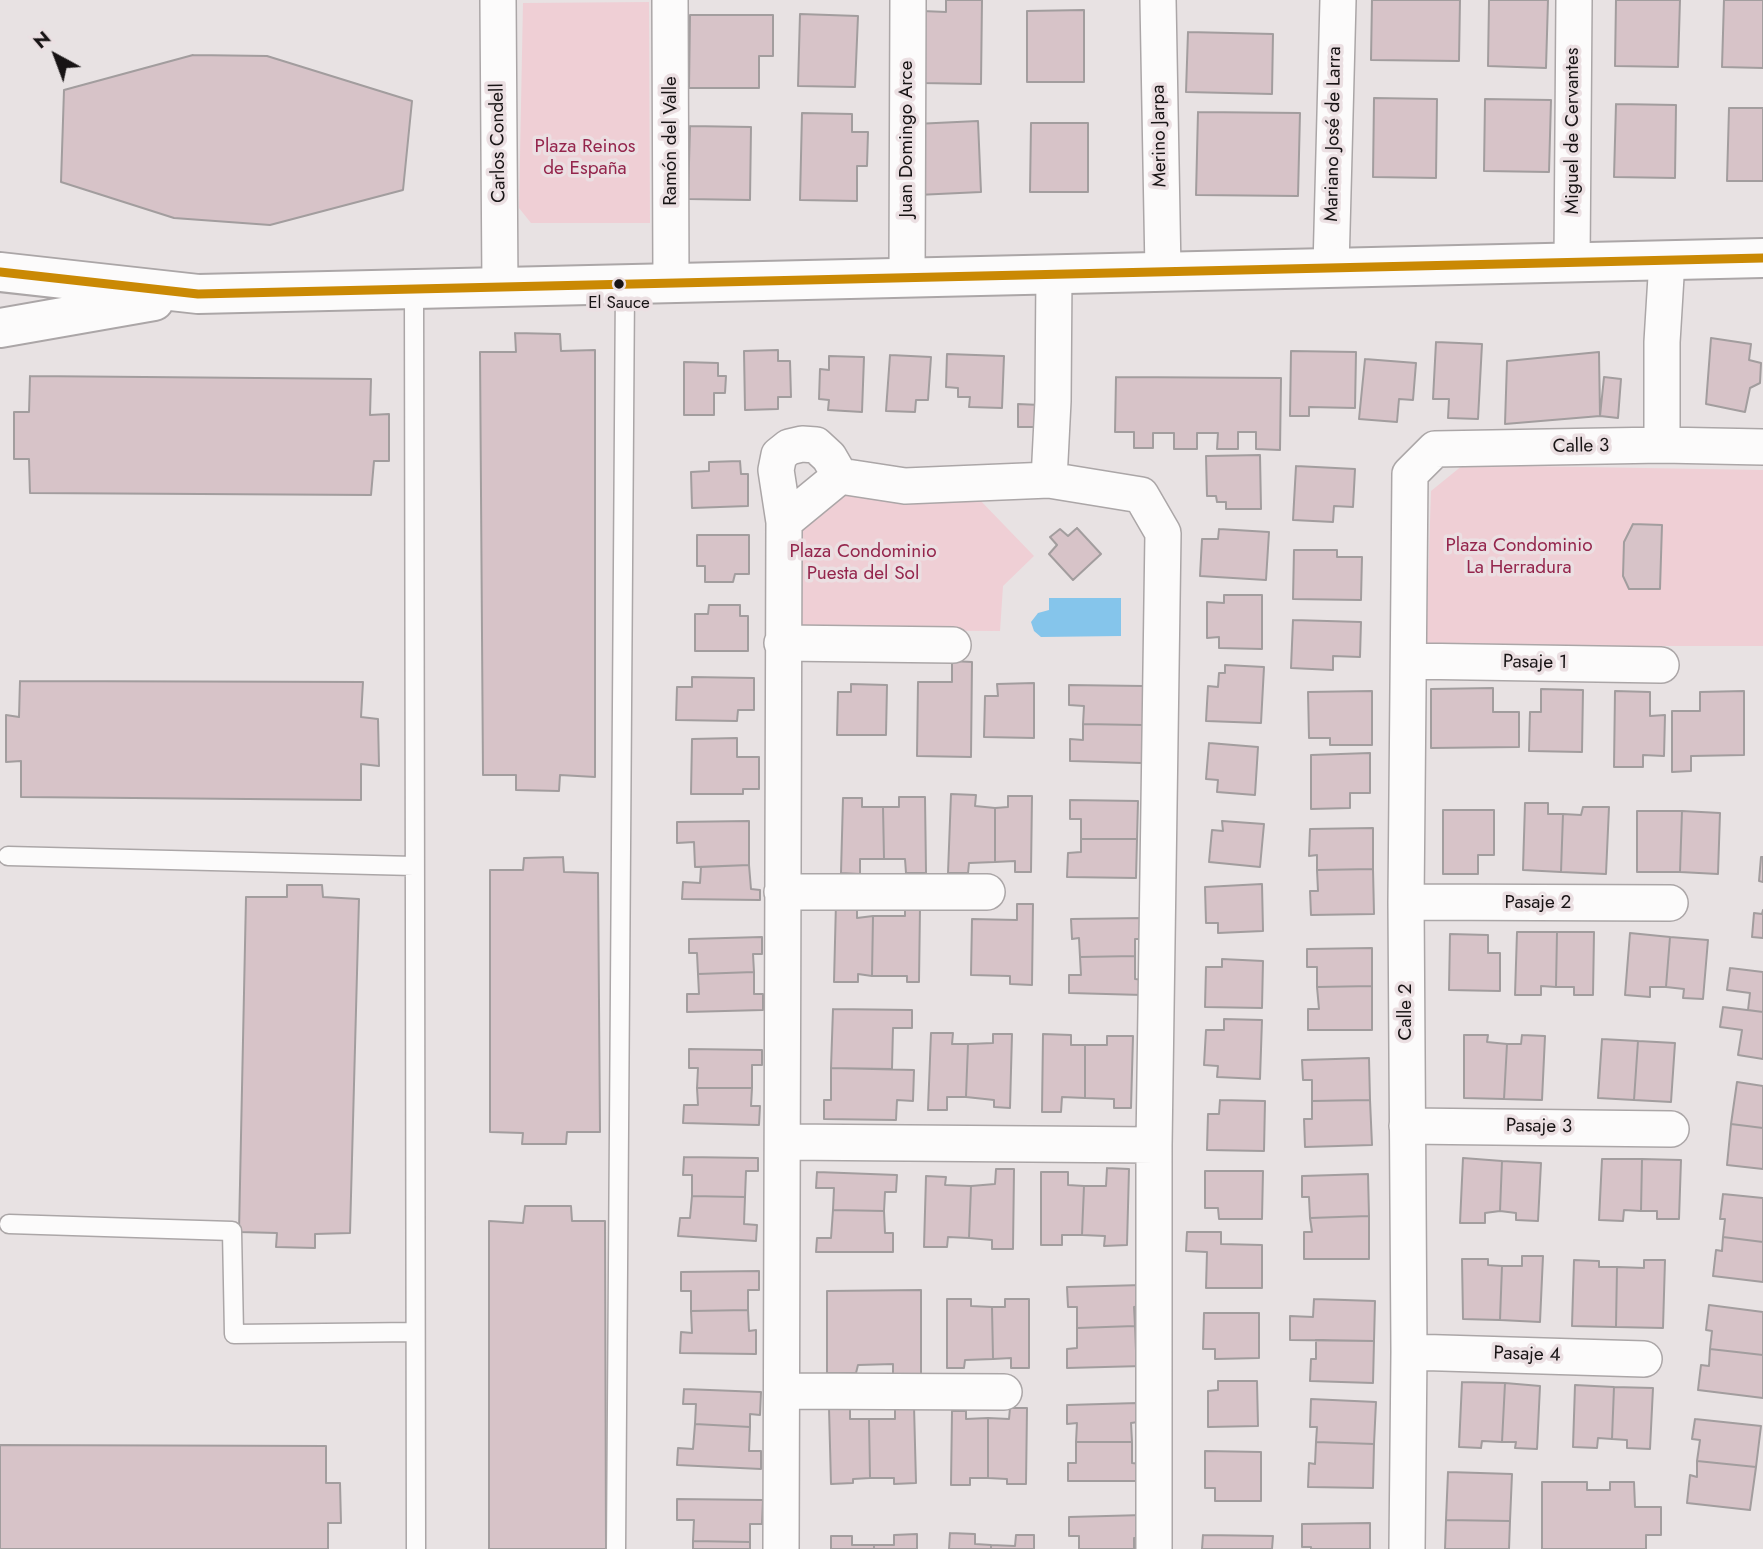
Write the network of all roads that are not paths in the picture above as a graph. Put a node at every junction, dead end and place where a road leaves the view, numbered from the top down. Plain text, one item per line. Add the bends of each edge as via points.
1 (498, 0) edge
2 (670, 0) edge
3 (908, 0) edge
4 (1158, 0) edge
5 (1338, 0) edge
6 (1574, 0) edge
7 (1763, 258) edge
8 (1667, 260) junction
9 (1572, 262) junction
10 (1331, 268) junction
11 (1163, 271) junction
12 (0, 272) edge
13 (1054, 274) junction
14 (907, 277) junction
15 (671, 283) junction
16 (625, 284) junction
17 (500, 287) junction
18 (414, 289) junction
19 (198, 294) junction
20 (0, 328) edge
21 (1662, 445) junction
22 (1763, 447) edge
23 (1410, 474) joint
24 (840, 476) junction
25 (1049, 480) junction
26 (784, 522) junction
27 (782, 643) junction
28 (953, 645) dead end
29 (1409, 661) junction
30 (1661, 664) dead end
31 (8, 856) dead end
32 (414, 866) junction
33 (782, 891) junction
34 (986, 892) dead end
35 (1406, 902) junction
36 (1670, 903) dead end
37 (1407, 1126) junction
38 (1671, 1129) dead end
39 (784, 1142) junction
40 (1154, 1145) junction
41 (9, 1224) dead end
42 (415, 1332) junction
43 (1409, 1352) junction
44 (1644, 1359) dead end
45 (782, 1391) junction
46 (1004, 1392) dead end
47 (416, 1549) edge
48 (616, 1549) edge
49 (781, 1549) edge
50 (1154, 1549) edge
51 (1407, 1549) edge

1 - 17 street, Carlos Condell
2 - 15 street, Ramón del Valle
3 - 14 street, Juan Domingo Arce
4 - 11 street, Merino Jarpa
5 - 10 street, Mariano José de Larra
6 - 9 street, Miguel de Cervantes
7 - 8 main road
8 - 9 main road
8 - 21 street
9 - 10 main road
10 - 11 main road
11 - 13 main road
12 - 19 main road
13 - 14 main road
13 - 25 street
14 - 15 main road
15 - 16 main road
16 - 17 main road
16 - 48 lane
17 - 18 main road
18 - 19 main road
18 - 32 lane
19 - 20 main road
21 - 22 street, Calle 3
21 - 23 street, Calle 3 via 1434,449
23 - 29 street, Calle 2
24 - 25 street via 905,486
24 - 26 street
24 - 26 street via 816,445 789,447 779,455 776,470
25 - 40 street via 1141,495 1163,533
26 - 27 street
27 - 28 street
27 - 33 street
29 - 30 street, Pasaje 1
29 - 35 street, Calle 2
31 - 32 lane
32 - 42 lane
33 - 34 street
33 - 39 street
35 - 36 street, Pasaje 2
35 - 37 street, Calle 2
37 - 38 street, Pasaje 3
37 - 43 street, Calle 2
39 - 40 street
39 - 45 street
40 - 50 street
41 - 42 lane via 232,1231 234,1334
42 - 47 lane
43 - 44 street, Pasaje 4
43 - 51 street, Calle 2
45 - 46 street
45 - 49 street

